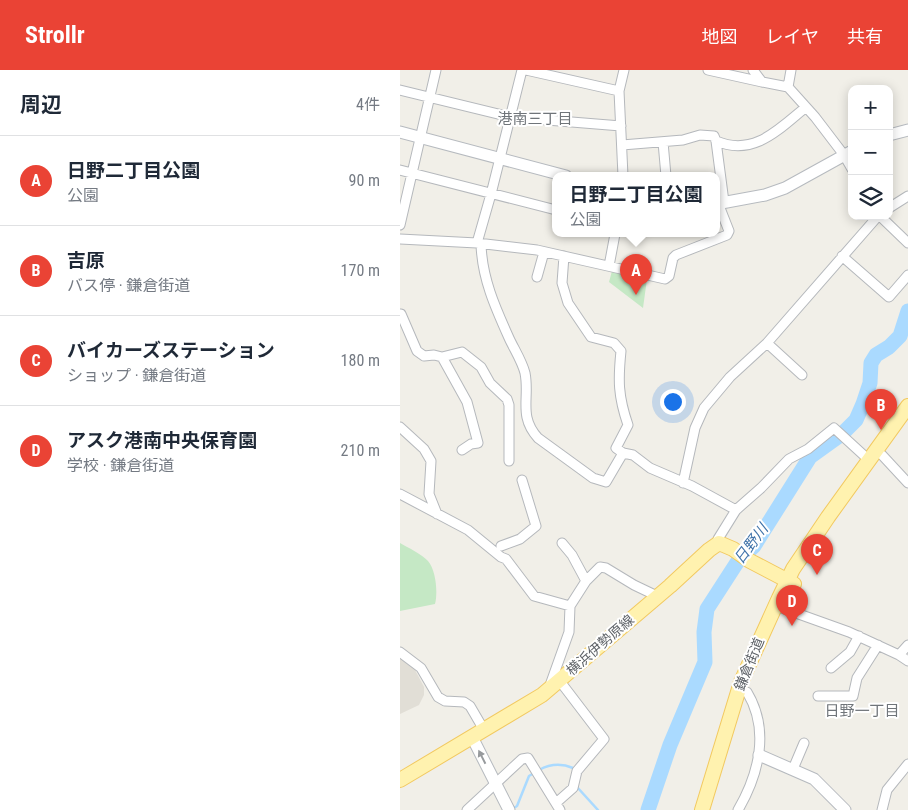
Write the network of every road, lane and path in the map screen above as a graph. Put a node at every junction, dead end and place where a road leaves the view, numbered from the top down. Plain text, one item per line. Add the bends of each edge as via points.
1 (436, 70) edge
2 (522, 70) edge
3 (526, 70) edge
4 (624, 70) edge
5 (708, 70) edge
6 (753, 70) edge
7 (791, 70) edge
8 (762, 82) junction
9 (788, 87) junction
10 (400, 90) edge
11 (619, 91) junction
12 (430, 98) junction
13 (806, 107) junction
14 (510, 117) junction
15 (621, 126) junction
16 (908, 130) edge
17 (400, 132) edge
18 (893, 134) edge
19 (421, 137) junction
20 (716, 141) junction
21 (663, 142) junction
22 (622, 145) junction
23 (848, 153) edge
24 (500, 158) junction
25 (400, 170) edge
26 (552, 172) edge
27 (623, 172) edge
28 (666, 172) edge
29 (718, 172) edge
30 (412, 173) junction
31 (491, 194) junction
32 (908, 196) edge
33 (720, 203) edge
34 (893, 205) edge
35 (720, 206) edge
36 (552, 209) edge
37 (875, 220) edge
38 (883, 220) edge
39 (400, 225) edge
40 (615, 237) edge
41 (400, 239) edge
42 (908, 243) edge
43 (479, 244) junction
44 (544, 252) junction
45 (564, 256) junction
46 (842, 256) junction
47 (609, 266) junction
48 (908, 275) edge
49 (537, 277) dead end
50 (400, 314) edge
51 (767, 344) junction
52 (442, 357) junction
53 (802, 376) dead end
54 (908, 406) edge
55 (908, 419) edge
56 (400, 427) edge
57 (462, 450) dead end
58 (623, 453) junction
59 (876, 458) junction
60 (509, 461) dead end
61 (522, 480) dead end
62 (683, 483) junction
63 (908, 484) edge
64 (400, 494) edge
65 (736, 510) junction
66 (437, 514) junction
67 (562, 543) dead end
68 (719, 543) junction
69 (501, 546) dead end
70 (586, 581) junction
71 (791, 583) junction
72 (657, 596) junction
73 (570, 606) junction
74 (782, 608) junction
75 (859, 636) junction
76 (878, 645) junction
77 (908, 645) edge
78 (400, 652) edge
79 (899, 655) junction
80 (908, 661) edge
81 (831, 668) dead end
82 (554, 685) junction
83 (747, 692) junction
84 (818, 696) dead end
85 (478, 733) junction
86 (804, 743) dead end
87 (759, 755) junction
88 (908, 764) edge
89 (793, 769) junction
90 (400, 780) edge
91 (495, 782) junction
92 (558, 806) edge
93 (509, 809) edge
94 (467, 810) edge
95 (702, 810) edge
96 (711, 810) edge
97 (738, 810) edge
98 (846, 810) edge
99 (882, 810) edge

1 - 12 street
2 - 14 street
3 - 11 street
4 - 11 street
5 - 8 street
6 - 8 street
7 - 9 street
8 - 9 street
9 - 13 street
10 - 12 street
11 - 15 street
12 - 14 street
12 - 19 street
13 - 20 street via 759,142 738,146
13 - 23 street
14 - 15 street
14 - 24 street
15 - 22 street
16 - 18 street
17 - 19 street
19 - 24 street
19 - 30 street
20 - 21 street via 714,136 700,135
20 - 29 street
21 - 22 street
21 - 28 street
22 - 27 street
23 - 33 street via 785,188
24 - 26 street
24 - 31 street
25 - 30 street
30 - 31 street
30 - 39 street
31 - 36 street
31 - 43 street
32 - 34 street
35 - 47 street via 729,231 727,235 676,255 665,279
37 - 46 street
38 - 42 street
40 - 47 street
41 - 43 street
43 - 44 street
43 - 58 street via 491,300 525,373 526,416 532,432 593,478 606,482
44 - 45 street
44 - 49 street
45 - 47 street
45 - 58 street via 562,284 568,303 591,337 614,344 621,351 621,403 628,425 616,448
46 - 48 street via 889,298
46 - 51 street
50 - 52 street via 417,351 424,356
51 - 53 street
51 - 62 street via 724,383 704,408 695,428
52 - 57 street via 467,402 478,443
52 - 60 street via 462,352 480,367 490,383 507,399
54 - 59 main road, 鎌倉街道
55 - 59 main road, 鎌倉街道
56 - 66 street via 424,449 431,461 429,494
58 - 62 street via 634,455 650,468
59 - 63 street
59 - 65 street via 834,428 808,449 789,459
59 - 71 main road, 鎌倉街道 via 828,517
61 - 69 street via 536,526 520,539
62 - 65 street
64 - 66 street
65 - 68 street via 718,539
66 - 73 street via 468,530 506,559 534,596
67 - 70 street
68 - 71 main road
68 - 72 main road, 横浜伊勢原線
70 - 72 street via 600,567 606,568
70 - 73 street
71 - 74 main road, 鎌倉街道
71 - 95 main road, 鎌倉街道 via 768,618 741,682
72 - 82 main road, 横浜伊勢原線
73 - 82 street via 569,632
74 - 75 street
74 - 83 main road, 鎌倉街道 via 760,653
75 - 76 street
75 - 81 street via 850,652
76 - 79 street
76 - 84 street via 857,678 853,696
77 - 79 street
78 - 85 street via 420,668 438,697 470,706
79 - 80 street
82 - 85 main road, 横浜伊勢原線
82 - 92 street via 604,739 576,774 573,788
83 - 87 street via 756,709
83 - 96 main road, 鎌倉街道
85 - 90 main road, 横浜伊勢原線
91 -> 85 street
86 - 89 street
87 - 89 street
87 - 97 street via 754,778
88 - 99 street via 887,790
89 - 98 street via 814,779
91 - 92 street via 522,759 528,758
91 - 93 street
91 - 94 street

